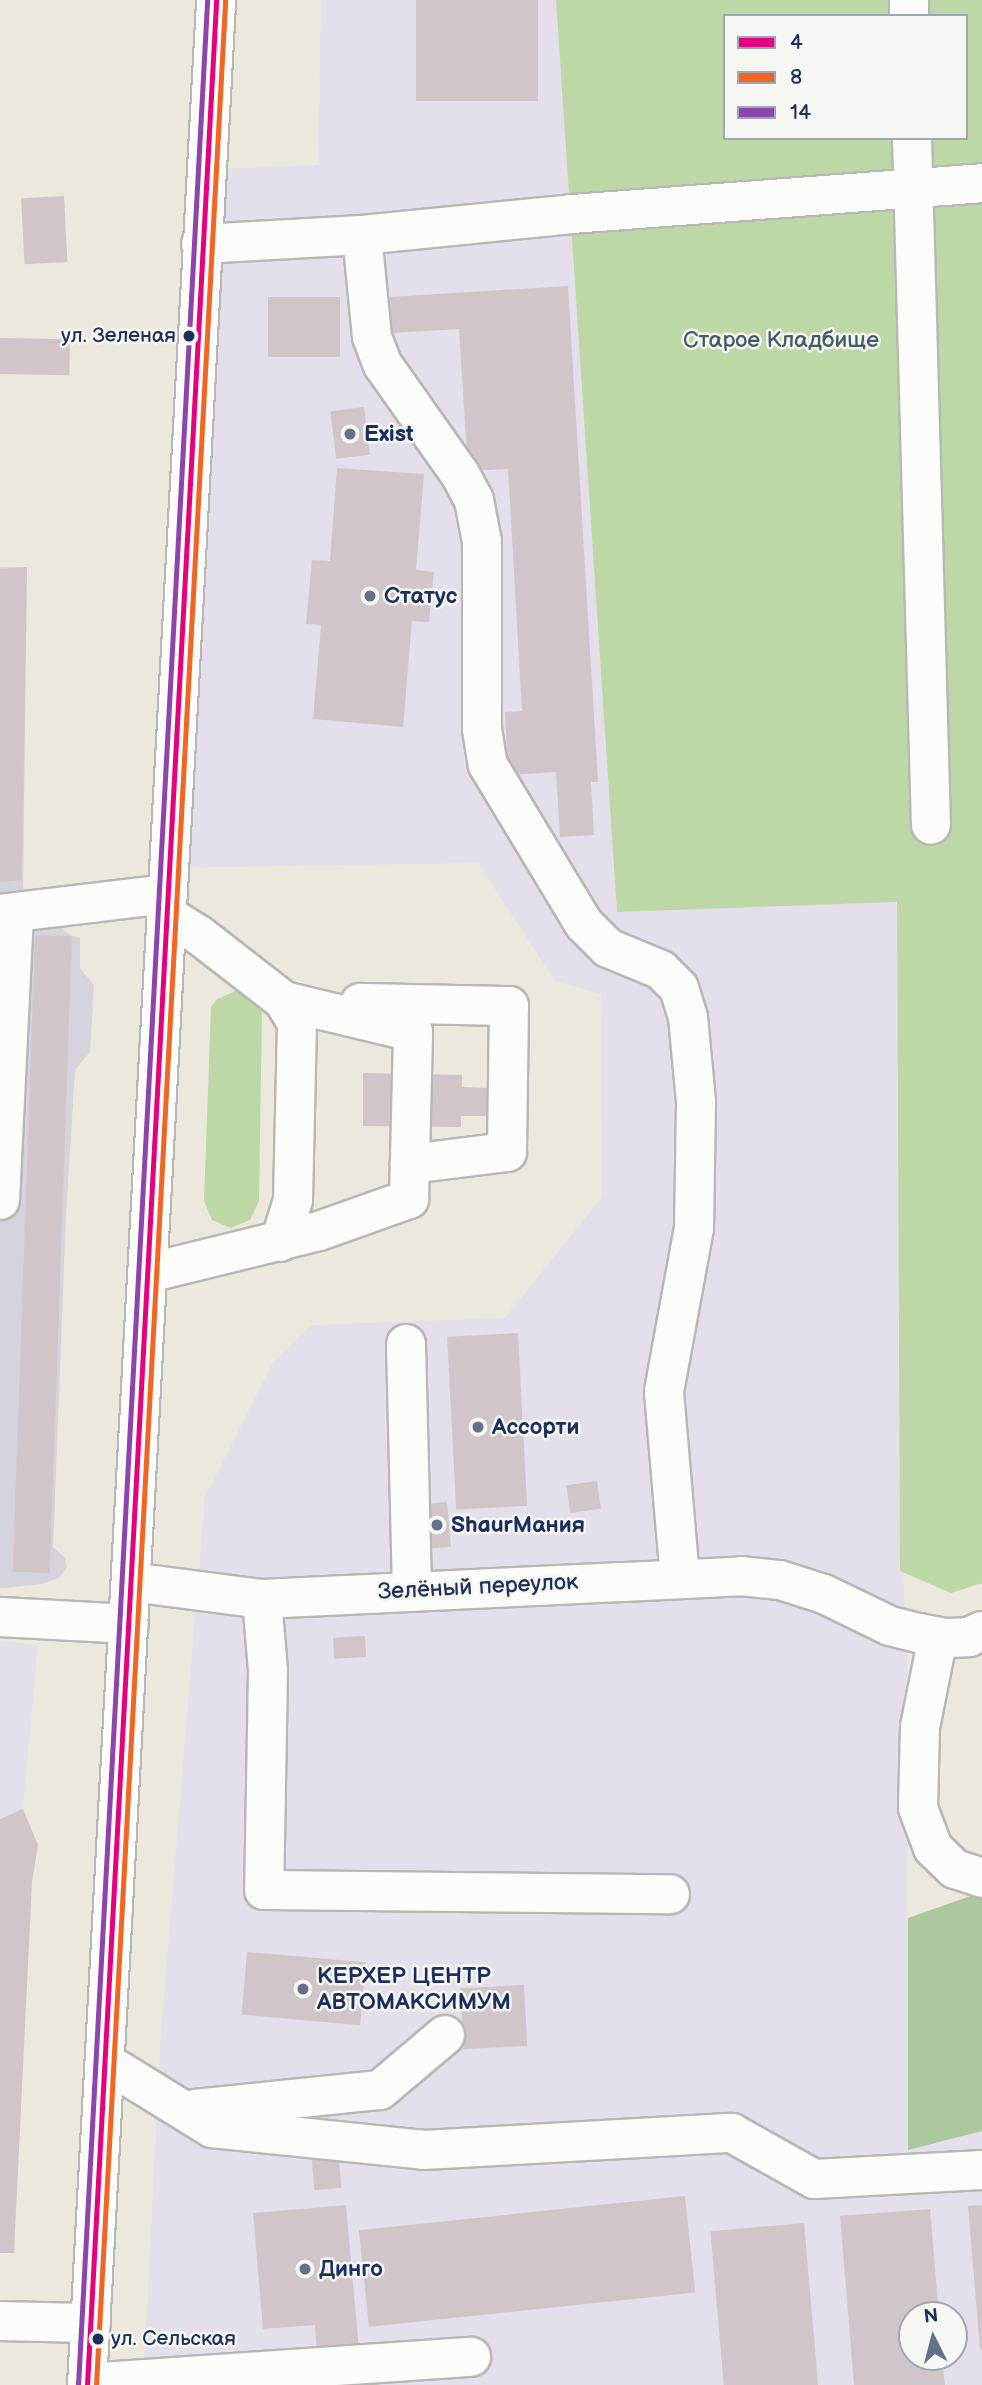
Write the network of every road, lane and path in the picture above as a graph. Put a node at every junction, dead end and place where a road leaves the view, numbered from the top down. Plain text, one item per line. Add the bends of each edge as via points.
1 (216, 0) edge
2 (912, 140) edge
3 (982, 183) edge
4 (914, 188) junction
5 (362, 235) junction
6 (201, 244) junction
7 (931, 825) dead end
8 (168, 905) junction
9 (7, 913) edge
10 (284, 1001) junction
11 (410, 1164) junction
12 (0, 1200) edge
13 (280, 1241) junction
14 (148, 1273) junction
15 (407, 1343) dead end
16 (680, 1577) junction
17 (131, 1583) junction
18 (412, 1591) junction
19 (262, 1599) junction
20 (0, 1617) edge
21 (129, 1624) junction
22 (982, 1631) edge
23 (938, 1637) junction
24 (982, 1878) edge
25 (670, 1894) dead end
26 (445, 2035) dead end
27 (105, 2062) junction
28 (182, 2110) junction
29 (982, 2170) edge
30 (0, 2321) edge
31 (92, 2323) junction
32 (471, 2357) dead end
33 (87, 2384) edge

1 - 6 main road
2 - 4 main road
3 - 4 main road
4 - 5 main road
4 - 7 main road
5 - 6 main road
5 - 16 main road via 372,337 383,365 474,500 482,542 482,729 488,765 584,924 607,948 661,970 679,988 688,1017 696,1102 694,1228 664,1392
6 - 8 main road
8 - 9 main road
8 - 10 main road
8 - 14 main road
9 - 12 main road
10 - 11 main road via 413,1032
10 - 11 main road via 509,1006 507,1152
10 - 13 main road via 298,1023 293,1200
11 - 13 main road via 410,1199
13 - 14 main road
14 - 17 main road
15 - 18 main road
16 - 18 main road, Зелёный переулок
16 - 23 main road, Зелёный переулок via 780,1580 824,1594 890,1626
17 - 19 main road, Зелёный переулок
17 - 21 main road
18 - 19 main road, Зелёный переулок
19 - 25 main road via 268,1671 264,1890
20 - 21 main road
21 - 27 main road
22 - 23 main road, Зелёный переулок via 969,1637
23 - 24 main road via 920,1727 918,1808 933,1848 955,1869
26 - 28 main road via 380,2090
27 - 28 main road
27 - 31 main road
28 - 29 main road via 212,2128 424,2150 732,2133 814,2179
30 - 31 main road
31 - 33 main road
32 - 33 main road

